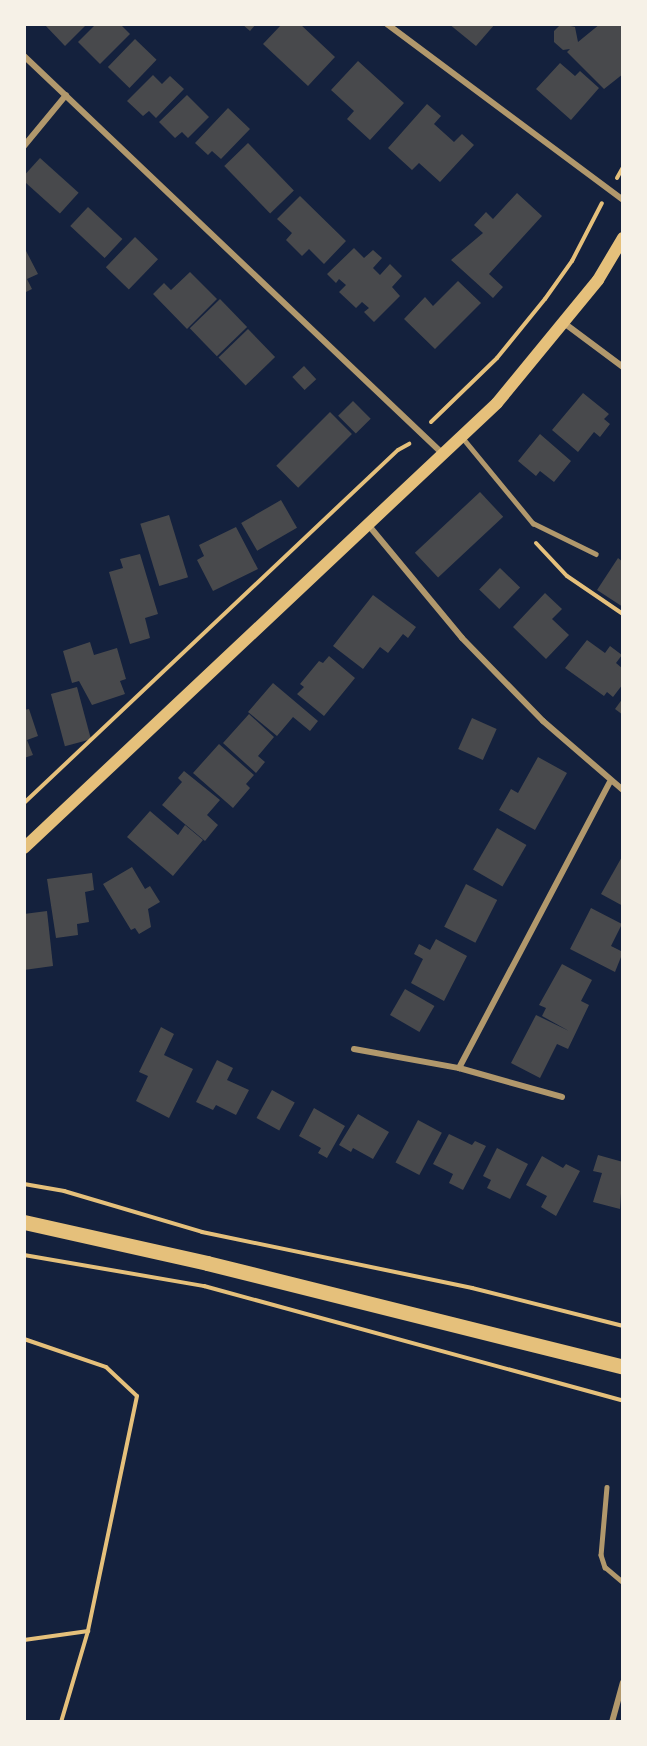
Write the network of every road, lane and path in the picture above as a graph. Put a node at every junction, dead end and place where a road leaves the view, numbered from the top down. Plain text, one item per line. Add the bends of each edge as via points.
1 (387, 24) edge
2 (24, 56) edge
3 (66, 95) junction
4 (24, 146) edge
5 (623, 167) edge
6 (609, 190) junction
7 (623, 200) edge
8 (623, 238) edge
9 (564, 323) junction
10 (623, 367) edge
11 (421, 432) junction
12 (462, 437) junction
13 (445, 455) junction
14 (370, 526) junction
15 (596, 554) dead end
16 (610, 782) junction
17 (623, 790) edge
18 (24, 803) edge
19 (24, 848) edge
20 (354, 1049) dead end
21 (459, 1068) junction
22 (562, 1097) dead end
23 (24, 1184) edge
24 (24, 1222) edge
25 (24, 1255) edge
26 (623, 1326) edge
27 (24, 1339) edge
28 (623, 1367) edge
29 (623, 1401) edge
30 (607, 1487) dead end
31 (623, 1582) edge
32 (88, 1631) junction
33 (24, 1640) edge
34 (623, 1682) edge
35 (61, 1722) edge
36 (612, 1722) edge

1 - 6 street
2 - 3 street
3 - 4 street
3 - 11 street
5 - 6 path
6 - 7 street
6 - 11 path via 568,267 545,299 497,358
8 - 9 main road via 598,280
9 - 10 street
9 - 12 main road
11 - 13 street
11 - 18 path
12 - 13 main road
12 - 15 lane via 533,523
13 - 14 main road
14 - 16 street via 462,638
14 - 19 main road
16 - 17 street
16 - 21 street
20 - 21 street
21 - 22 street
23 - 26 path via 64,1191 202,1232 472,1288
24 - 28 main road via 207,1263
25 - 29 path via 204,1286
27 - 32 path via 106,1367 137,1396
30 - 31 lane via 601,1555 606,1567
32 - 33 path
32 - 35 path
34 - 36 street

